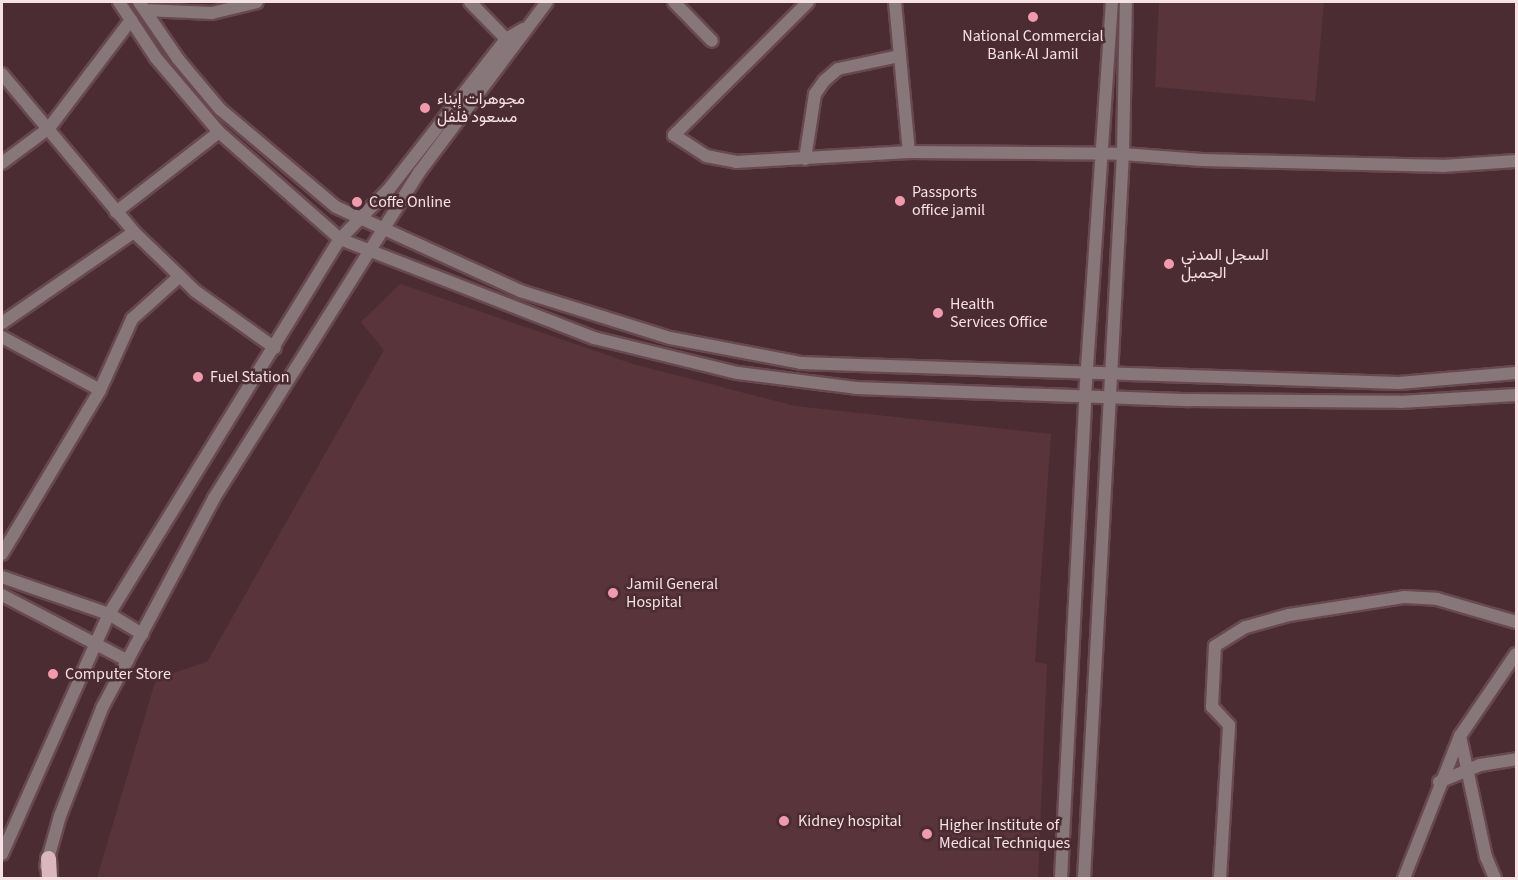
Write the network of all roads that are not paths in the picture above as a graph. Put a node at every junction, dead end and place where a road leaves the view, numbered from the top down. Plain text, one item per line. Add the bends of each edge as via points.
1 (119, 2) edge
2 (257, 2) edge
3 (470, 2) edge
4 (547, 2) edge
5 (674, 2) edge
6 (808, 2) edge
7 (895, 2) edge
8 (1112, 2) edge
9 (1126, 2) edge
10 (142, 6) edge
11 (131, 20) junction
12 (712, 41) dead end
13 (509, 43) junction
14 (899, 56) junction
15 (2, 74) edge
16 (49, 128) junction
17 (219, 132) junction
18 (909, 152) junction
19 (1101, 153) junction
20 (1123, 154) junction
21 (805, 159) junction
22 (1516, 161) edge
23 (2, 163) edge
24 (116, 212) junction
25 (358, 218) junction
26 (382, 231) junction
27 (134, 232) junction
28 (340, 239) junction
29 (372, 252) junction
30 (180, 276) junction
31 (2, 323) edge
32 (2, 337) edge
33 (274, 348) junction
34 (1087, 370) junction
35 (1111, 373) junction
36 (1516, 373) edge
37 (100, 390) junction
38 (1516, 394) edge
39 (1085, 397) junction
40 (1110, 398) junction
41 (2, 554) edge
42 (2, 577) edge
43 (2, 595) edge
44 (109, 614) junction
45 (1516, 622) edge
46 (142, 634) junction
47 (96, 643) junction
48 (1516, 654) edge
49 (128, 661) junction
50 (1460, 736) junction
51 (1516, 759) edge
52 (1468, 771) junction
53 (1439, 782) junction
54 (2, 854) edge
55 (48, 858) junction
56 (42, 879) edge
57 (49, 879) edge
58 (1061, 879) edge
59 (1084, 879) edge
60 (1220, 879) edge
61 (1404, 879) edge
62 (1495, 879) edge

1 - 11 street
2 - 10 street via 212,13
3 - 13 street
4 - 13 street
5 - 12 street
6 - 21 street via 674,135 688,147 719,160
7 - 14 street
8 - 19 street
9 - 20 street
10 - 25 street via 178,59 220,109 321,196
11 - 16 street
11 - 17 street via 156,58
13 - 25 street via 389,189
13 - 26 street
14 - 18 street
14 - 21 street via 838,69 824,81 815,93
15 - 16 street
16 - 23 street
16 - 24 street
17 - 24 street
17 - 28 street
18 - 19 street
18 - 21 street
19 - 20 street
19 - 34 street
20 - 22 street via 1202,160 1442,166
20 - 35 street
24 - 27 street
25 - 26 street
25 - 28 street
26 - 29 street
26 - 34 street via 578,311 742,354 801,363
27 - 30 street
27 - 31 street
28 - 29 street
28 - 33 street
29 - 39 street via 594,338 738,373 856,388
29 - 46 street via 214,498
30 - 33 street
30 - 37 street via 132,319
32 - 37 street
33 - 44 street
34 - 35 street
34 - 39 street
35 - 36 street via 1399,383
35 - 40 street
37 - 41 street
38 - 40 street via 1400,402
39 - 40 street
39 - 58 street
40 - 59 street
42 - 44 street
43 - 47 street
44 - 46 street
44 - 47 street
45 - 60 street via 1437,599 1404,597 1289,615 1246,627 1215,646 1212,707 1229,725
46 - 49 street
47 - 49 street
47 - 54 street
48 - 50 street
49 - 55 street via 82,757
50 - 52 street
50 - 53 street
51 - 52 street
52 - 53 street
52 - 62 street via 1486,857
53 - 61 street
55 - 56 street
55 - 57 main road

